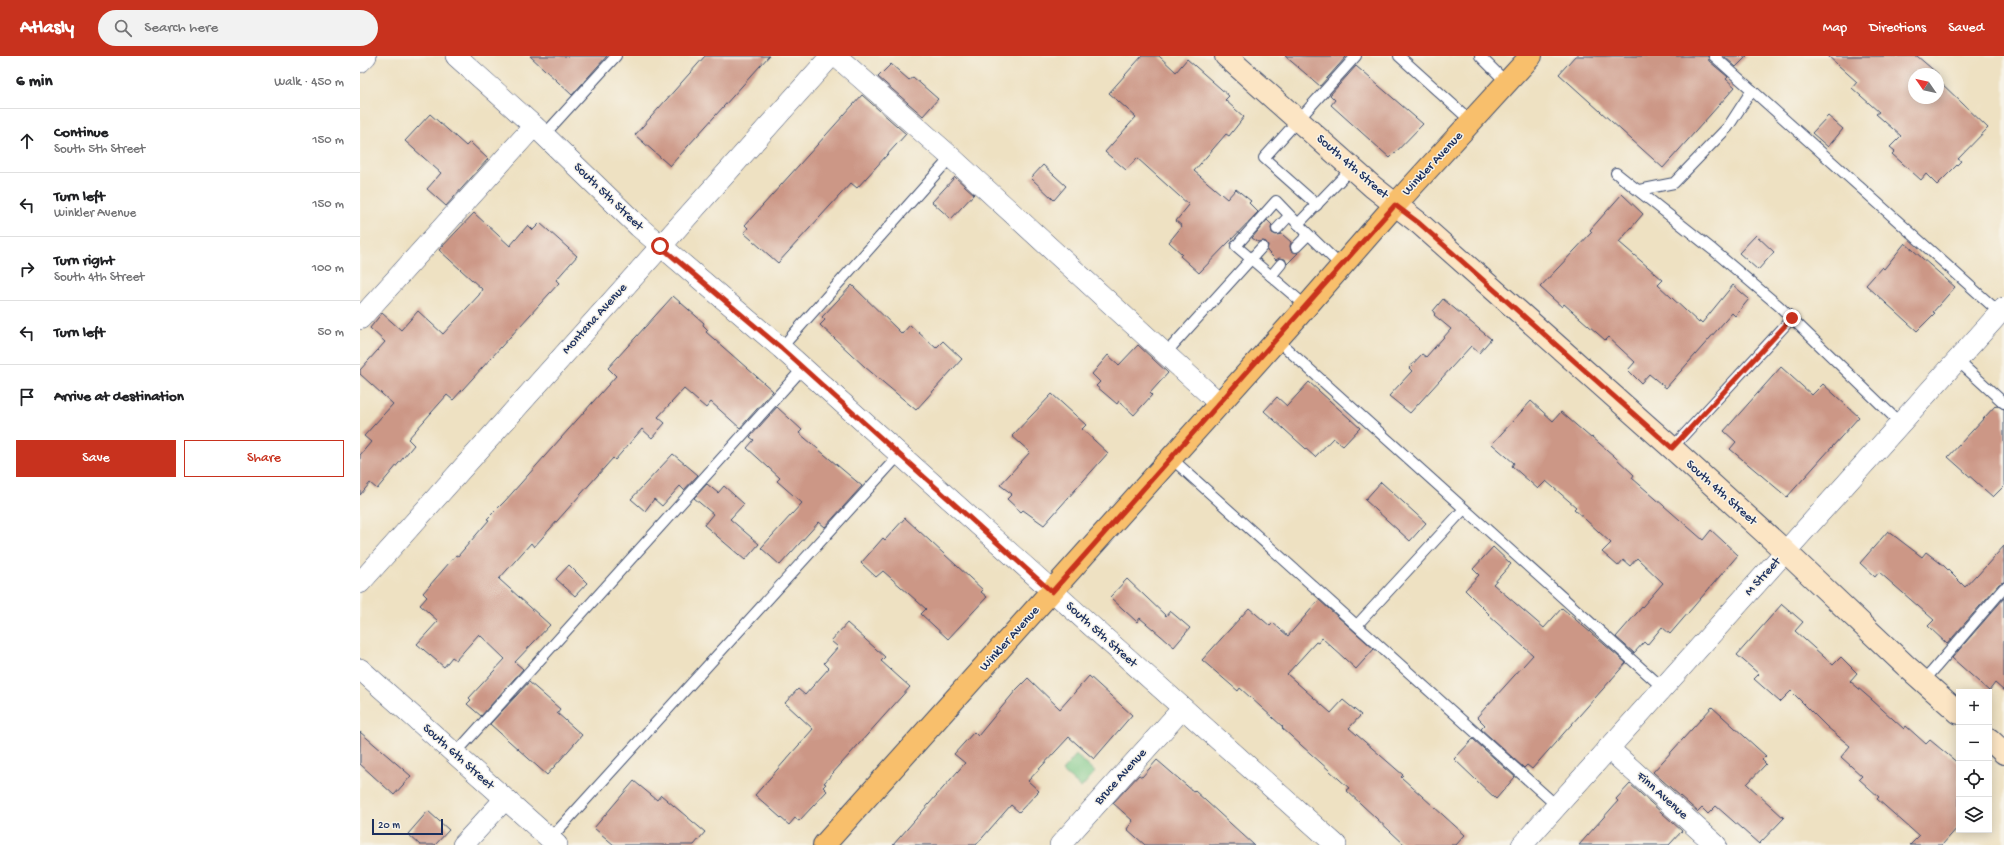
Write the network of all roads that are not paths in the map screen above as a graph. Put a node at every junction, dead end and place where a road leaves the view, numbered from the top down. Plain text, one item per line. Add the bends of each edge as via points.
1 (366, 56) edge
2 (456, 56) edge
3 (616, 56) edge
4 (831, 56) edge
5 (836, 56) edge
6 (1226, 56) edge
7 (1356, 56) edge
8 (1399, 56) edge
9 (1480, 56) edge
10 (1531, 56) edge
11 (1714, 56) edge
12 (360, 62) edge
13 (1507, 83) junction
14 (1752, 90) junction
15 (1298, 120) junction
16 (1472, 122) junction
17 (539, 131) junction
18 (951, 158) junction
19 (1352, 168) junction
20 (1616, 173) dead end
21 (1639, 190) junction
22 (1317, 205) junction
23 (1395, 205) junction
24 (1289, 216) junction
25 (1298, 224) junction
26 (1277, 229) dead end
27 (1308, 235) junction
28 (660, 246) junction
29 (1262, 247) dead end
30 (1296, 247) dead end
31 (1251, 259) junction
32 (1281, 264) dead end
33 (1341, 266) junction
34 (1271, 276) junction
35 (1306, 306) junction
36 (2002, 311) edge
37 (1792, 318) junction
38 (360, 319) edge
39 (1277, 340) junction
40 (781, 348) junction
41 (1165, 354) junction
42 (1957, 360) junction
43 (803, 368) junction
44 (2004, 403) edge
45 (1220, 404) junction
46 (1901, 424) junction
47 (1672, 448) junction
48 (900, 454) junction
49 (1171, 458) junction
50 (1464, 509) junction
51 (1786, 552) junction
52 (360, 583) edge
53 (2004, 588) edge
54 (1052, 592) junction
55 (1357, 625) junction
56 (360, 669) edge
57 (1924, 681) junction
58 (1663, 688) junction
59 (1183, 708) junction
60 (1956, 710) edge
61 (1608, 748) junction
62 (455, 754) junction
63 (505, 799) junction
64 (1557, 806) junction
65 (553, 842) edge
66 (462, 845) edge
67 (824, 845) edge
68 (1060, 845) edge
69 (1336, 845) edge
70 (1522, 845) edge
71 (1716, 845) edge

1 - 12 street
2 - 17 street, South 5th Street
3 - 17 lane
4 - 28 street, Montana Avenue
5 - 18 street
6 - 15 main road, South 4th Street
7 - 15 lane
8 - 16 lane
9 - 13 lane
10 - 13 main road, Winkler Avenue
11 - 14 lane
13 - 16 main road, Winkler Avenue
14 - 21 lane via 1728,127 1674,183
14 - 36 lane
15 - 19 main road, South 4th Street
15 - 22 lane via 1264,158
16 - 23 main road, Winkler Avenue
17 - 28 street, South 5th Street
17 - 38 street
18 - 40 lane
18 - 41 street
19 - 22 lane
19 - 23 main road, South 4th Street
20 - 21 lane
21 - 37 lane
22 - 25 lane
23 - 33 main road, Winkler Avenue
23 - 47 main road, South 4th Street via 1430,233
24 - 25 lane
24 - 26 lane
24 - 31 lane via 1276,201 1236,246
25 - 27 lane
27 - 30 lane
27 - 33 lane
28 - 40 street, South 5th Street
28 - 52 street, Montana Avenue
29 - 31 lane
31 - 34 lane
31 - 41 lane
32 - 34 lane
33 - 35 main road, Winkler Avenue
34 - 35 lane
35 - 39 main road, Winkler Avenue
36 - 42 street, M Street
37 - 46 lane
37 - 47 lane
39 - 45 main road, Winkler Avenue
39 - 50 lane
40 - 43 street, South 5th Street
41 - 45 street
42 - 44 lane
42 - 46 street, M Street
43 - 48 street, South 5th Street
43 - 62 lane
45 - 49 main road, Winkler Avenue
46 - 51 street, M Street
47 - 51 main road, South 4th Street
48 - 54 street, South 5th Street
48 - 65 lane
49 - 54 main road, Winkler Avenue
49 - 55 lane
50 - 55 lane
50 - 58 lane
51 - 57 main road, South 4th Street
51 - 58 street, M Street
53 - 57 lane
54 - 59 street, South 5th Street
54 - 67 main road, Winkler Avenue
55 - 64 lane
56 - 62 street, South 6th Street
57 - 60 main road, South 4th Street
58 - 61 street, M Street
59 - 68 street, Bruce Avenue
59 - 69 street, South 5th Street
61 - 64 street, M Street
61 - 71 street, Finn Avenue
62 - 63 street, South 6th Street
63 - 65 street, South 6th Street
63 - 66 street
64 - 70 street, M Street

